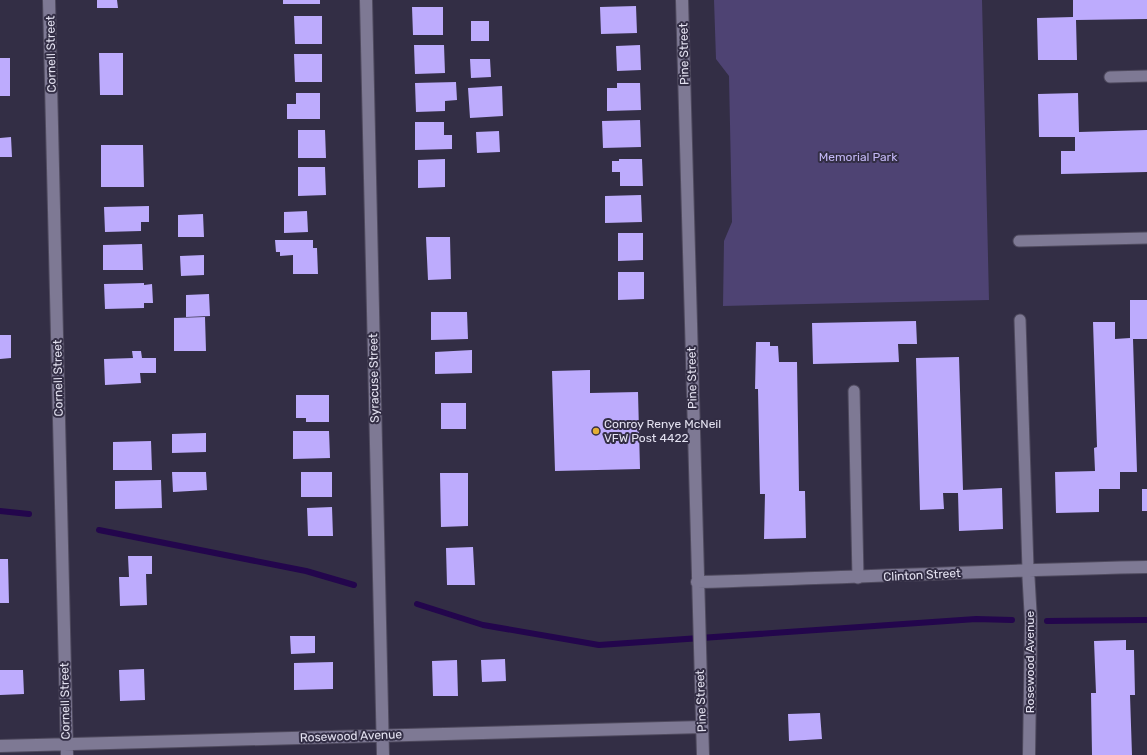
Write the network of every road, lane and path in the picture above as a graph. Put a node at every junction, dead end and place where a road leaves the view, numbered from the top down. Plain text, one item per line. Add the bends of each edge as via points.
1 (49, 0) edge
2 (366, 0) edge
3 (682, 0) edge
4 (1147, 76) edge
5 (1110, 77) dead end
6 (1147, 238) edge
7 (1019, 241) dead end
8 (1020, 320) dead end
9 (854, 391) dead end
10 (1147, 567) edge
11 (1028, 569) junction
12 (858, 578) junction
13 (697, 582) junction
14 (702, 727) junction
15 (383, 735) junction
16 (0, 746) edge
17 (67, 750) edge
18 (383, 755) edge
19 (702, 755) edge
20 (1029, 755) edge

1 - 17 street, Cornell Street
2 - 15 street, Syracuse Street
3 - 13 street, Pine Street
4 - 5 lane
6 - 7 lane
8 - 11 lane
9 - 12 lane
10 - 11 street, Clinton Street
11 - 12 street, Clinton Street
11 - 20 street, Rosewood Avenue via 1031,621
12 - 13 street, Clinton Street
13 - 14 street, Pine Street
14 - 15 street, Rosewood Avenue
14 - 19 street, Pine Street
15 - 17 street, Rosewood Avenue
15 - 18 street, Syracuse Street
16 - 17 street, Rosewood Avenue

